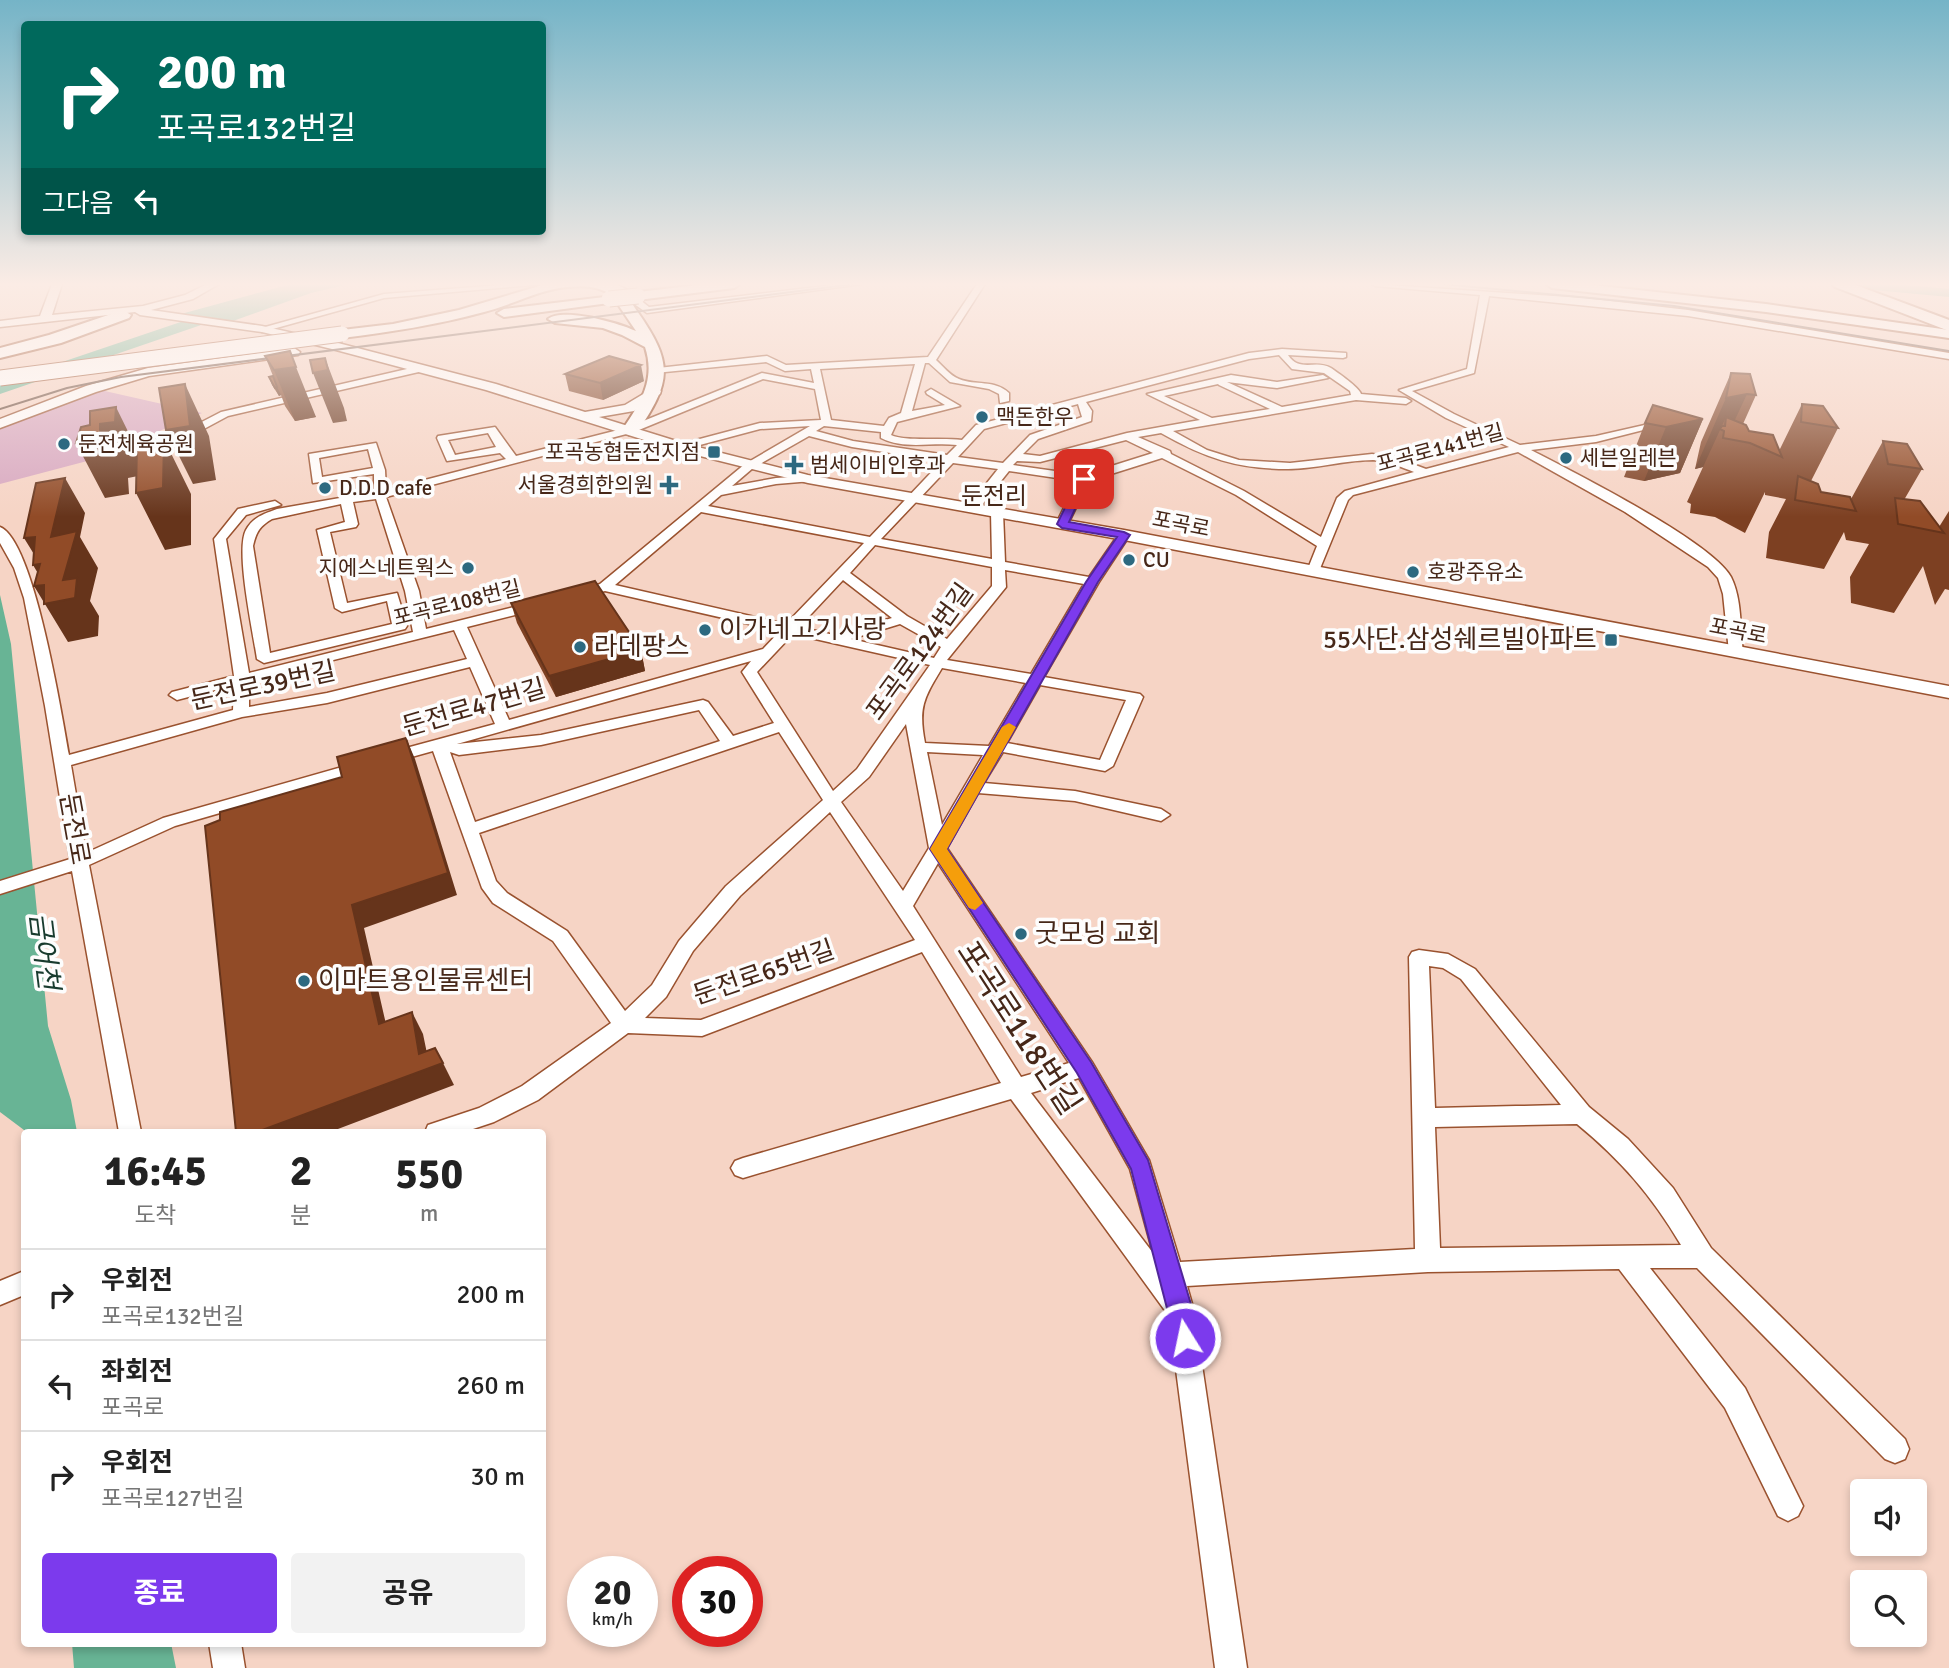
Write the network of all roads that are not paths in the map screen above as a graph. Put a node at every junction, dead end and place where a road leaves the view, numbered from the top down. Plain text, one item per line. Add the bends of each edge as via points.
1 (926, 361) edge
2 (145, 362) edge
3 (209, 362) edge
4 (400, 362) edge
5 (656, 362) edge
6 (743, 362) edge
7 (773, 362) edge
8 (907, 362) edge
9 (927, 362) edge
10 (1226, 362) edge
11 (1289, 362) edge
12 (1473, 362) edge
13 (815, 366) junction
14 (420, 369) junction
15 (1194, 370) junction
16 (658, 372) junction
17 (1332, 376) junction
18 (0, 378) edge
19 (1217, 380) junction
20 (1309, 382) junction
21 (1134, 386) junction
22 (819, 387) junction
23 (1320, 387) dead end
24 (655, 391) junction
25 (931, 392) dead end
26 (1332, 393) dead end
27 (1356, 393) junction
28 (1155, 395) junction
29 (1405, 396) junction
30 (1344, 399) junction
31 (1080, 400) junction
32 (1004, 401) dead end
33 (1279, 409) junction
34 (569, 412) junction
35 (906, 415) junction
36 (1682, 418) edge
37 (826, 421) junction
38 (1209, 421) junction
39 (0, 424) edge
40 (630, 430) junction
41 (887, 430) junction
42 (1163, 430) junction
43 (808, 432) junction
44 (1127, 436) junction
45 (964, 443) junction
46 (1190, 444) junction
47 (681, 447) junction
48 (1519, 447) junction
49 (503, 449) junction
50 (121, 454) dead end
51 (1160, 454) junction
52 (1014, 457) junction
53 (950, 458) junction
54 (514, 461) junction
55 (1238, 463) junction
56 (749, 466) junction
57 (1005, 467) junction
58 (1424, 472) junction
59 (1207, 476) junction
60 (808, 479) junction
61 (1084, 479) junction
62 (380, 483) junction
63 (717, 492) junction
64 (915, 499) junction
65 (346, 500) junction
66 (697, 508) junction
67 (973, 508) junction
68 (997, 512) junction
69 (1062, 524) junction
70 (0, 531) edge
71 (1124, 535) junction
72 (873, 542) junction
73 (1324, 545) junction
74 (997, 564) junction
75 (1313, 571) junction
76 (843, 574) junction
77 (1092, 582) junction
78 (605, 587) junction
79 (902, 619) junction
80 (459, 625) junction
81 (791, 628) junction
82 (420, 634) junction
83 (837, 639) junction
84 (949, 646) junction
85 (768, 652) junction
86 (1736, 652) junction
87 (476, 661) junction
88 (939, 663) junction
89 (242, 678) junction
90 (1035, 679) junction
91 (1949, 692) edge
92 (177, 695) dead end
93 (915, 700) junction
94 (242, 713) junction
95 (503, 725) junction
96 (784, 725) junction
97 (439, 744) junction
98 (730, 744) junction
99 (917, 747) junction
100 (997, 749) junction
101 (62, 762) junction
102 (974, 787) junction
103 (832, 802) junction
104 (1161, 815) dead end
105 (470, 830) junction
106 (938, 849) junction
107 (79, 862) junction
108 (0, 888) edge
109 (904, 906) junction
110 (927, 943) junction
111 (624, 1025) junction
112 (1084, 1068) junction
113 (1016, 1089) junction
114 (1581, 1114) junction
115 (1424, 1118) junction
116 (129, 1129) edge
117 (445, 1129) edge
118 (743, 1168) dead end
119 (1702, 1256) junction
120 (1628, 1259) junction
121 (1428, 1260) junction
122 (1171, 1275) junction
123 (21, 1284) edge
124 (0, 1293) edge
125 (1181, 1311) junction
126 (1895, 1449) dead end
127 (1788, 1506) dead end
128 (226, 1647) edge
129 (229, 1668) edge
130 (1231, 1668) edge

1 - 35 street via 911,390
2 - 18 main road, bridge
3 - 39 street via 148,372
4 - 14 street, 포곡로
5 - 16 main road
6 - 16 street
7 - 13 street via 785,368
8 - 13 street
9 - 32 street via 955,381 999,389
10 - 15 street, 포곡로118번길
11 - 17 street via 1305,371 1327,370
12 - 29 street via 1471,371
13 - 22 street
14 - 34 street, 포곡로
14 - 50 street via 225,414
15 - 19 street
15 - 21 street, 포곡로118번길
16 - 24 main road
17 - 20 street
17 - 27 street
19 - 20 street via 1231,377 1276,385
19 - 28 street
19 - 33 street
20 - 23 street
21 - 28 street
21 - 31 street, 포곡로118번길
22 - 37 street
22 - 40 street via 762,376
24 - 34 street via 622,410
24 - 40 main road
25 - 35 street via 955,406
26 - 30 street
27 - 29 street
27 - 30 street
28 - 38 street
29 - 48 street, 포곡로141번길
30 - 33 street
31 - 45 street, 포곡로118번길 via 980,427
31 - 52 street via 1087,419 1034,437
33 - 38 street
34 - 40 street, 포곡로
35 - 41 street via 893,420
36 - 48 street via 1596,439
37 - 41 street
37 - 43 street, 포곡로108번길
37 - 47 street via 756,425
38 - 42 street
40 - 47 street, 포곡로
40 - 54 street
41 - 45 street via 885,436 899,443
42 - 44 street
42 - 46 street
43 - 53 street via 852,444
43 - 56 street, 포곡로108번길
44 - 51 street
44 - 52 street via 1040,459
45 - 53 street, 포곡로118번길
46 - 51 street
46 - 55 street
47 - 56 street, 포곡로
48 - 58 street, 포곡로141번길
48 - 86 street via 1664,531 1717,568 1728,590
49 - 49 street via 491,429 442,438 451,460
49 - 54 street
51 - 59 street
51 - 61 street
52 - 57 street
53 - 57 street
53 - 64 street, 포곡로118번길
54 - 62 street
55 - 58 street via 1290,466 1372,457
55 - 59 street
56 - 60 street, 포곡로
56 - 63 street, 포곡로108번길
57 - 61 street
57 - 67 street
58 - 73 street, 포곡로141번길 via 1349,493
59 - 73 street
60 - 63 street
60 - 64 street, 포곡로
61 - 69 street
62 - 62 street via 372,445 313,456 317,481
62 - 65 street
62 - 82 street
62 - 89 street via 242,512 220,539
63 - 66 street, 포곡로108번길
64 - 67 street, 포곡로
64 - 72 street, 포곡로118번길
65 - 65 street via 278,514 260,520 250,532 247,546 264,659 400,626 392,596 342,608 323,530 352,524
66 - 72 street
66 - 78 street, 포곡로108번길
67 - 68 street, 포곡로
68 - 69 street, 포곡로
68 - 74 street, 포곡로124번길
69 - 71 street, 포곡로
70 - 101 street, 둔전로 via 27,583
71 - 75 street, 포곡로
71 - 77 street
72 - 74 street
72 - 76 street, 포곡로118번길
73 - 75 street, 포곡로141번길
74 - 77 street
74 - 84 street, 포곡로124번길 via 999,587
75 - 86 street, 포곡로
76 - 79 street
76 - 81 street, 포곡로118번길
77 - 90 street
78 - 80 street, 포곡로108번길
78 - 81 street
79 - 83 street
79 - 84 street
80 - 82 street, 포곡로108번길
80 - 87 street
81 - 83 street
81 - 85 street, 포곡로118번길
82 - 89 street, 포곡로108번길
83 - 88 street
84 - 88 street, 포곡로124번길
85 - 95 street, 둔전로47번길
85 - 96 street, 포곡로118번길 via 749,671
86 - 91 street, 포곡로
87 - 94 street, 둔전로39번길 via 327,698
87 - 95 street
88 - 90 street
88 - 93 street, 포곡로124번길
89 - 92 street, 포곡로108번길
89 - 94 street
90 - 100 street
90 - 100 street via 1135,698 1105,766
93 - 99 street
93 - 103 street, 포곡로124번길 via 863,773
94 - 101 street, 둔전로39번길
95 - 97 street, 둔전로47번길
96 - 98 street
96 - 103 street, 포곡로118번길
97 - 98 street via 459,750 541,740 703,705
97 - 105 street
97 - 107 street, 둔전로47번길 via 169,822
98 - 105 street
99 - 100 street
99 - 106 street
100 - 102 street
101 - 107 street, 둔전로
102 - 104 street via 1075,796
102 - 106 street
103 - 109 street, 포곡로118번길
103 - 111 street, 포곡로124번길 via 733,891 686,946 659,990
105 - 111 street via 488,883 500,898 560,936
106 - 109 street
106 - 112 street
107 - 108 street, 둔전로47번길
107 - 116 street, 둔전로
109 - 110 street, 포곡로118번길
110 - 111 street, 둔전로65번길 via 702,1028
110 - 113 street, 포곡로118번길
111 - 117 street via 530,1093
112 - 113 street
112 - 122 street via 1141,1167
113 - 118 street
113 - 125 street, 포곡로118번길
114 - 115 street
114 - 115 street via 1468,974 1448,961 1419,957
114 - 119 street via 1620,1146 1665,1196
115 - 121 street
119 - 120 street
119 - 126 street
120 - 121 street
120 - 127 street via 1735,1398
121 - 122 street
122 - 125 street
123 - 124 street
125 - 130 street, 포곡로118번길
128 - 129 street

